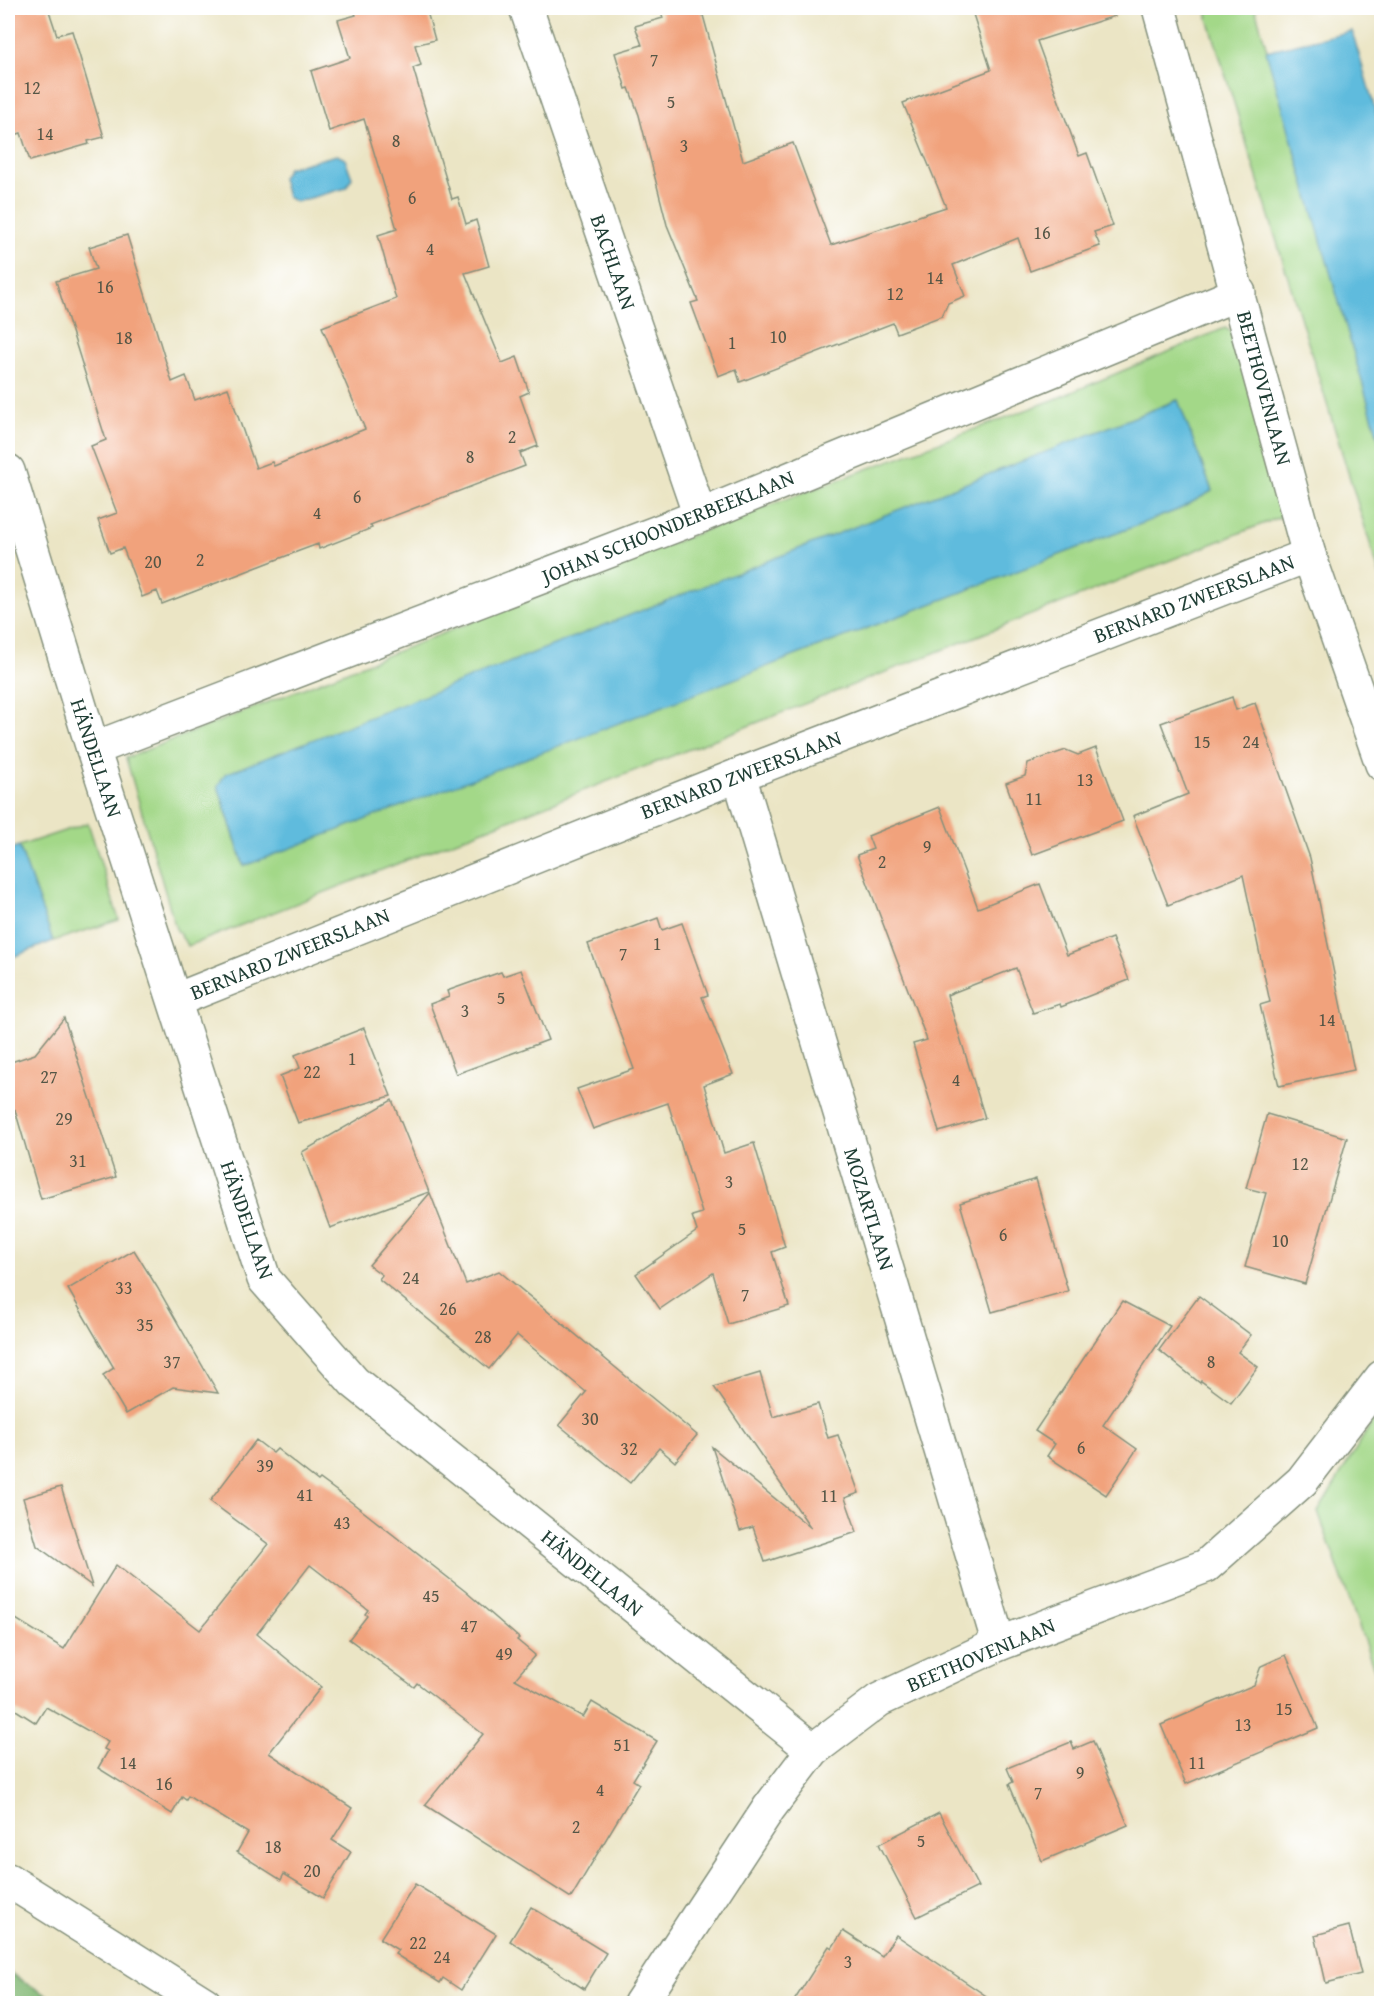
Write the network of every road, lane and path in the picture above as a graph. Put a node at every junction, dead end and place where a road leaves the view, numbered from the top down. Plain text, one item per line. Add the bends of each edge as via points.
1 (526, 8) edge
2 (1159, 8) edge
3 (1239, 293) junction
4 (8, 471) edge
5 (700, 516) junction
6 (1309, 555) junction
7 (93, 749) junction
8 (1382, 764) edge
9 (739, 775) junction
10 (176, 1000) junction
11 (1382, 1377) edge
12 (999, 1644) junction
13 (813, 1750) junction
14 (8, 1880) edge
15 (205, 2004) edge
16 (640, 2004) edge

1 - 5 street, BACHLAAN
2 - 3 street, BEETHOVENLAAN
3 - 5 street, JOHAN SCHOONDERBEEKLAAN
3 - 6 street, BEETHOVENLAAN
4 - 7 street, HÄNDELLAAN
5 - 7 street, JOHAN SCHOONDERBEEKLAAN
6 - 8 street, BEETHOVENLAAN
6 - 9 street, BERNARD ZWEERSLAAN
7 - 10 street, HÄNDELLAAN
9 - 10 street, BERNARD ZWEERSLAAN
9 - 12 street, MOZARTLAAN
10 - 13 street, HÄNDELLAAN via 264,1280 354,1382
11 - 12 street, BEETHOVENLAAN via 1302,1481 1206,1566
12 - 13 street, BEETHOVENLAAN via 879,1700
13 - 16 street, BEETHOVENLAAN via 769,1808
14 - 15 street

